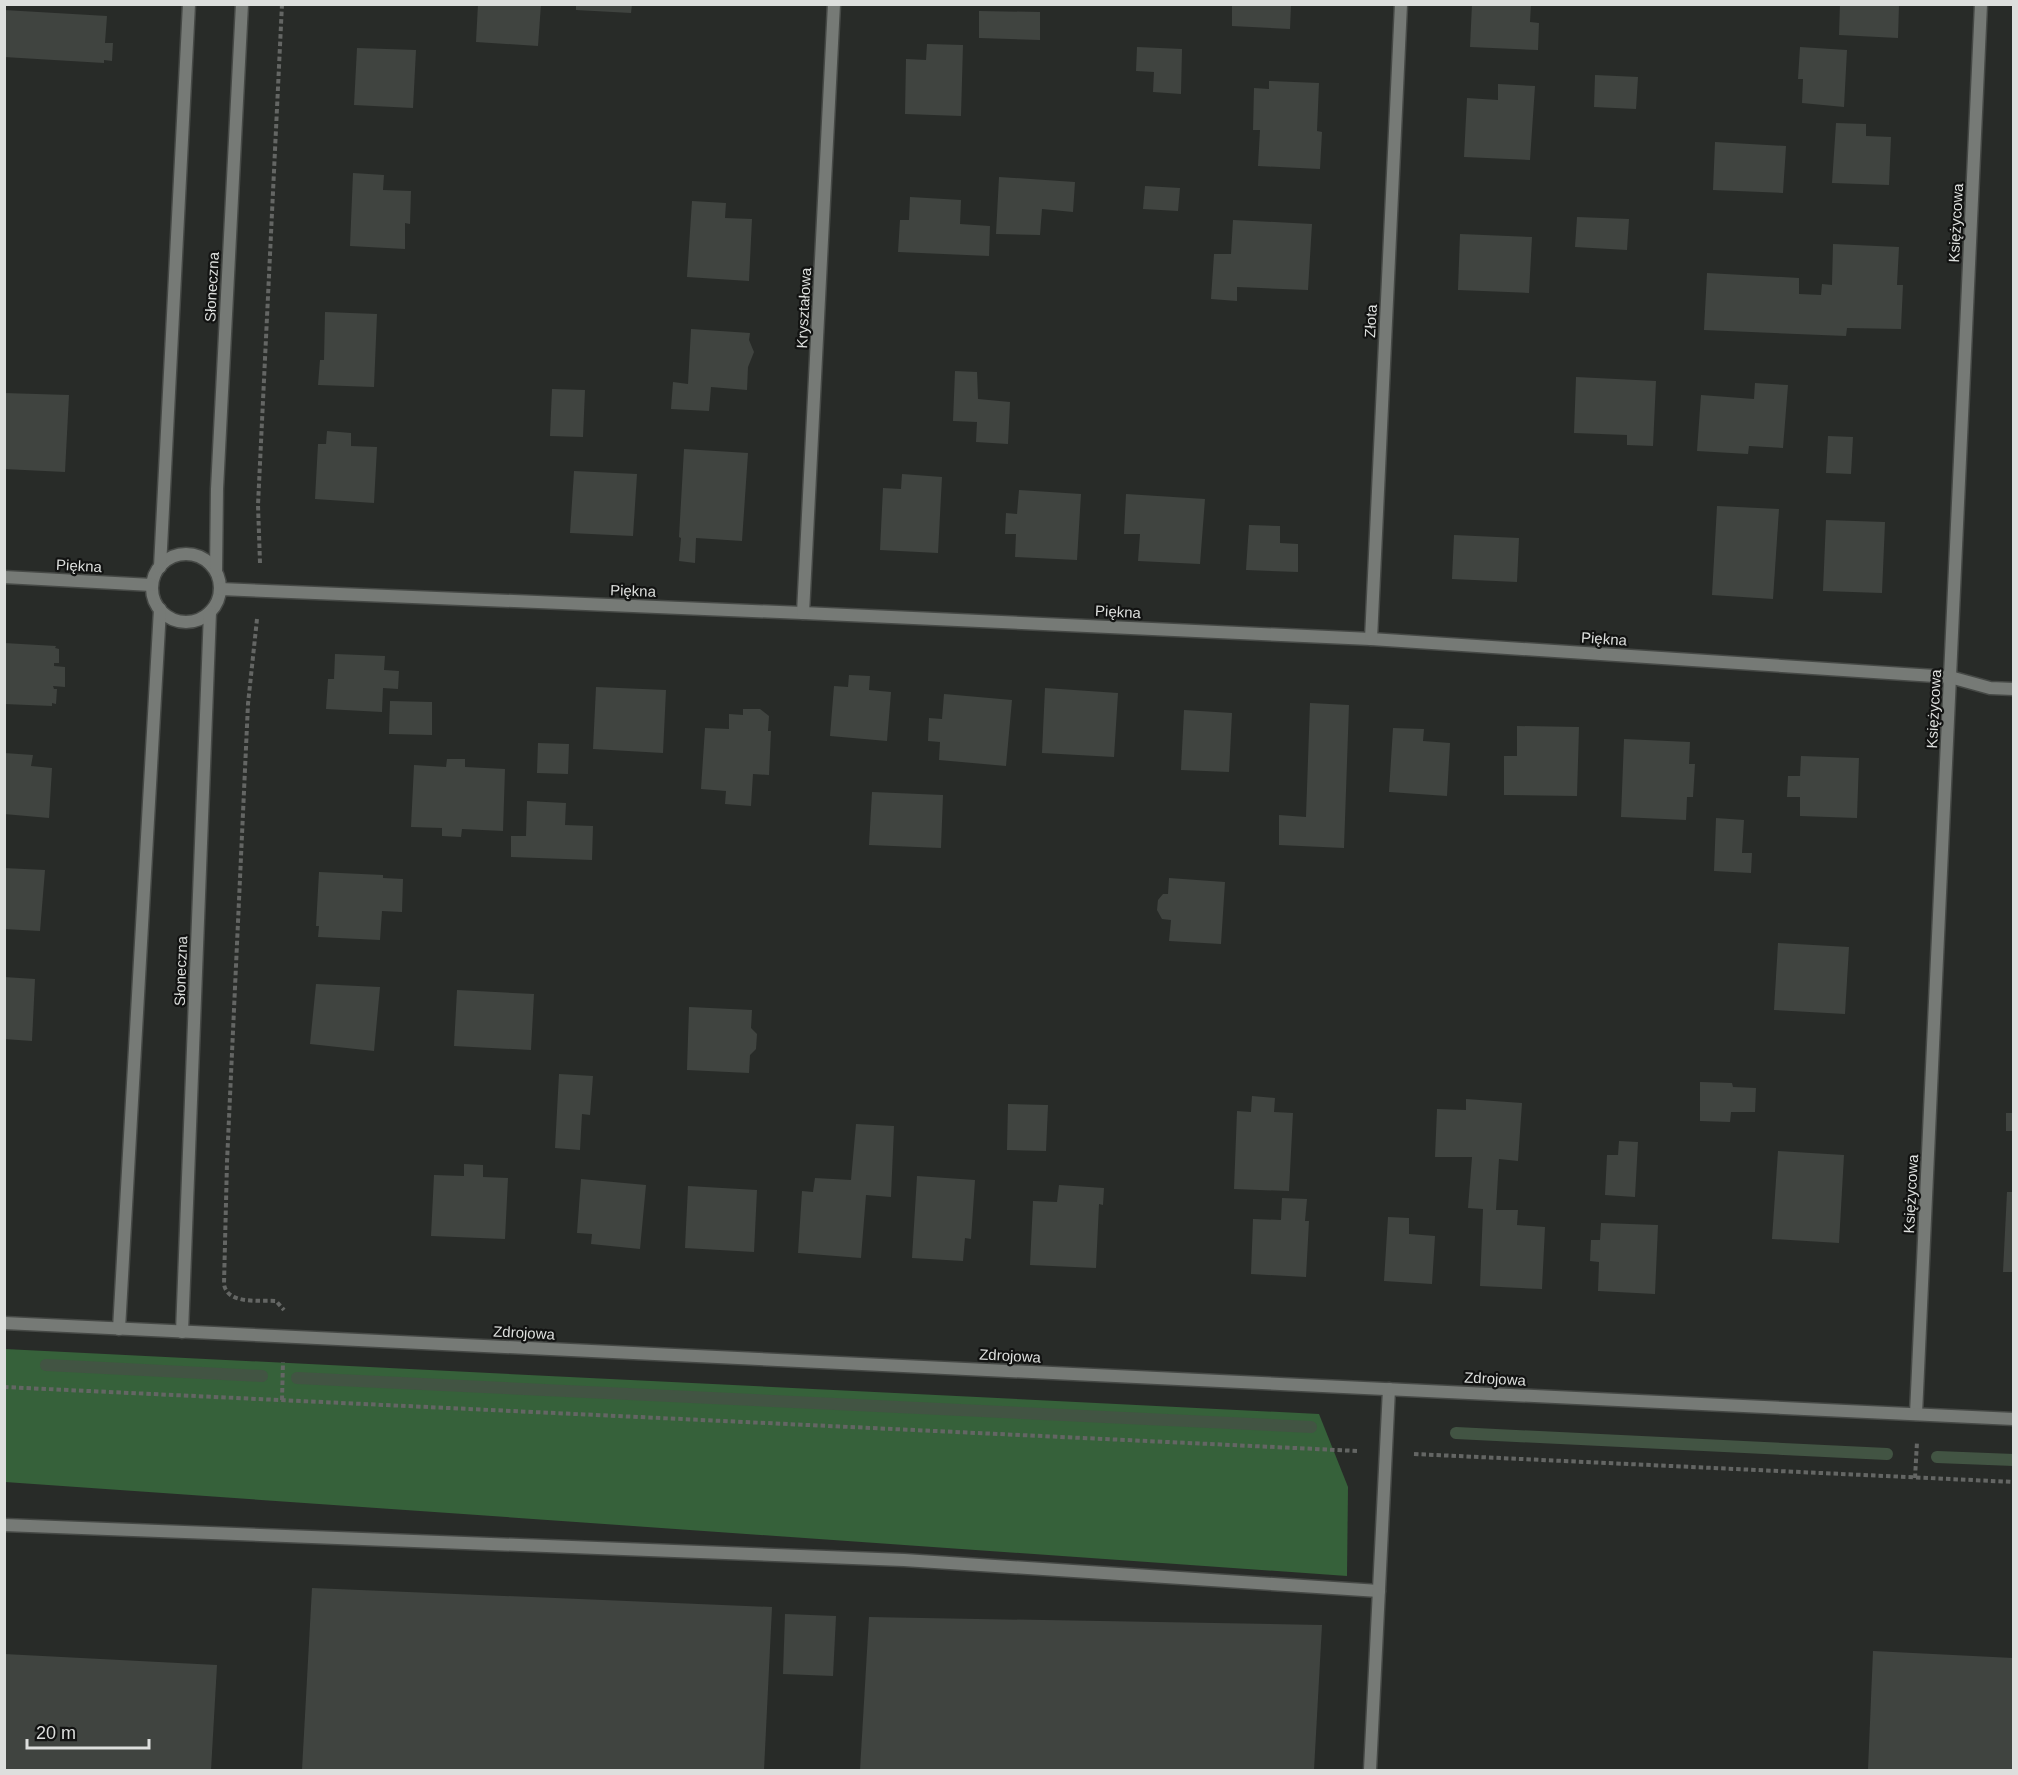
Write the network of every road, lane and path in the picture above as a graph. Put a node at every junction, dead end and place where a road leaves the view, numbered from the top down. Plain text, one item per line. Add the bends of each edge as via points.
1 (189, 4) edge
2 (242, 4) edge
3 (282, 4) edge
4 (834, 4) edge
5 (1401, 4) edge
6 (1981, 4) edge
7 (160, 567) junction
8 (259, 568) dead end
9 (216, 571) junction
10 (4, 577) edge
11 (152, 585) junction
12 (220, 590) junction
13 (160, 609) junction
14 (210, 612) junction
15 (803, 613) junction
16 (257, 615) dead end
17 (1371, 639) junction
18 (1950, 676) junction
19 (2013, 689) edge
20 (276, 1301) dead end
21 (4, 1323) edge
22 (119, 1329) junction
23 (182, 1332) junction
24 (284, 1355) dead end
25 (4, 1388) edge
26 (1389, 1389) junction
27 (282, 1400) junction
28 (1916, 1414) junction
29 (2013, 1419) edge
30 (1386, 1453) junction
31 (1915, 1478) junction
32 (2013, 1482) edge
33 (4, 1525) edge
34 (1379, 1592) junction
35 (1370, 1770) edge

1 - 7 street
2 - 9 street, Słoneczna
3 - 8 path via 258,505
4 - 15 street, Kryształowa
5 - 17 street, Złota
6 - 18 street, Księżycowa
7 - 9 street via 168,559 189,554 209,562
7 - 11 street
9 - 12 street
10 - 11 street, Piękna
11 - 13 street
12 - 14 street
12 - 15 street, Piękna
13 - 14 street via 168,617 190,622
13 - 22 street
14 - 23 street, Słoneczna
15 - 17 street, Piękna
16 - 20 path via 248,714 224,1284 236,1298
17 - 18 street, Piękna
18 - 19 street, Piękna via 1990,688
18 - 28 street, Księżycowa
21 - 22 street, Zdrojowa
22 - 23 street, Zdrojowa
23 - 26 street, Zdrojowa
24 - 27 path
25 - 27 path
26 - 28 street, Zdrojowa
26 - 30 street
27 - 30 path
28 - 29 street, Zdrojowa
28 - 31 path
30 - 31 path
30 - 34 street
31 - 32 path
33 - 34 street via 904,1560
34 - 35 street

